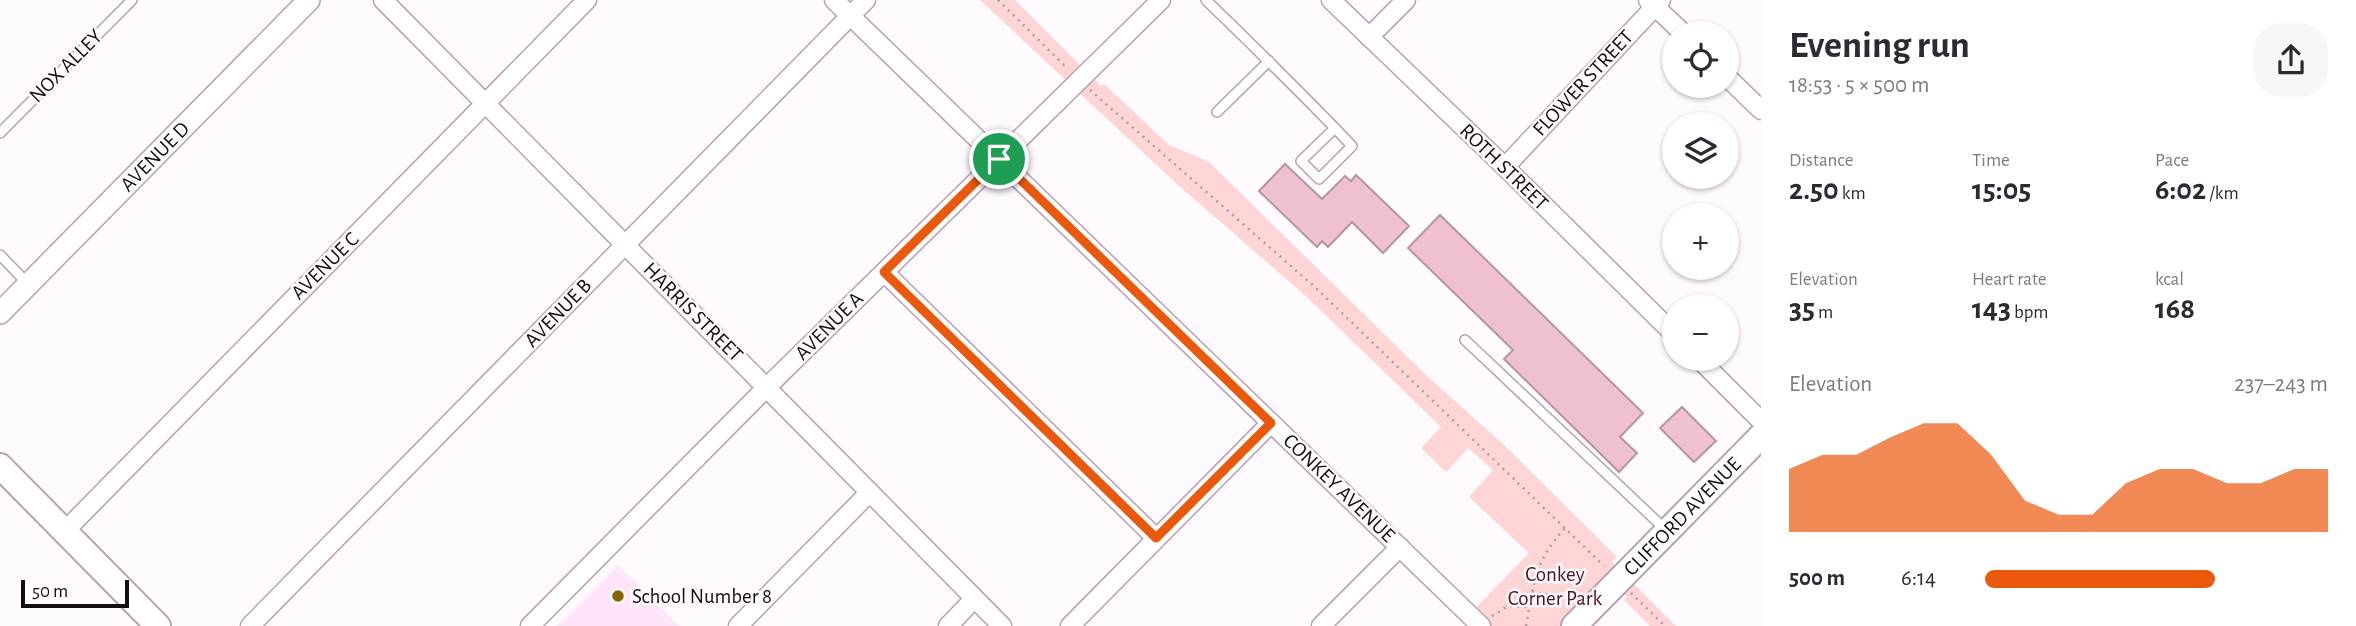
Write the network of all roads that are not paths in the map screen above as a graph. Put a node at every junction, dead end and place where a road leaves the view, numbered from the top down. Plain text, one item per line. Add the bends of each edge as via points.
1 (132, 0) edge
2 (309, 0) edge
3 (383, 0) edge
4 (587, 0) edge
5 (834, 0) edge
6 (866, 0) edge
7 (1161, 0) edge
8 (1206, 0) edge
9 (1331, 0) edge
10 (1406, 0) edge
11 (1655, 2) edge
12 (850, 16) junction
13 (1672, 21) edge
14 (1369, 37) junction
15 (1269, 61) junction
16 (1739, 89) edge
17 (486, 103) junction
18 (1761, 110) edge
19 (1217, 112) dead end
20 (1335, 128) junction
21 (0, 133) edge
22 (999, 159) junction
23 (1505, 167) junction
24 (626, 244) junction
25 (0, 255) edge
26 (884, 272) junction
27 (29, 285) junction
28 (0, 313) edge
29 (1662, 322) edge
30 (1465, 340) dead end
31 (1711, 371) edge
32 (767, 387) junction
33 (1761, 421) edge
34 (1271, 423) junction
35 (1761, 436) edge
36 (0, 467) edge
37 (870, 492) junction
38 (64, 531) junction
39 (1668, 531) junction
40 (1156, 538) junction
41 (1400, 547) junction
42 (974, 599) junction
43 (1581, 619) edge
44 (1484, 623) edge
45 (158, 626) edge
46 (250, 626) edge
47 (530, 626) edge
48 (738, 626) edge
49 (948, 626) edge
50 (1002, 626) edge
51 (1070, 626) edge
52 (1321, 626) edge

1 - 21 lane, NOX ALLEY
2 - 27 street, AVENUE D
3 - 17 street, HARRIS STREET
4 - 17 street, AVENUE C
5 - 12 street, CONKEY AVENUE
6 - 12 street, AVENUE B
7 - 22 street, AVENUE A
8 - 15 lane
9 - 14 street, ROTH STREET
10 - 14 street
11 - 13 street
11 - 23 street, FLOWER STREET
12 - 22 street, CONKEY AVENUE
12 - 24 street, AVENUE B
14 - 23 street, ROTH STREET
15 - 19 lane
15 - 20 lane
16 - 18 street
17 - 24 street, HARRIS STREET
17 - 38 street, AVENUE C
20 - 20 lane via 1301,161 1319,179 1352,146
22 - 26 street, AVENUE A
22 - 34 street, CONKEY AVENUE
23 - 29 street, ROTH STREET
24 - 32 street, HARRIS STREET
24 - 46 street, AVENUE B
25 - 27 lane
26 - 32 street, AVENUE A
26 - 40 street
27 - 28 street, AVENUE D
30 - 39 lane
31 - 33 street
32 - 37 street, HARRIS STREET
32 - 47 street, AVENUE A
34 - 40 street
34 - 41 street, CONKEY AVENUE
35 - 39 main road, CLIFFORD AVENUE
36 - 38 main road
37 - 42 street, HARRIS STREET
37 - 48 street
38 - 45 main road
39 - 43 main road, CLIFFORD AVENUE
40 - 51 street
41 - 44 street, CONKEY AVENUE
41 - 52 street
42 - 49 street
42 - 50 street, HARRIS STREET

